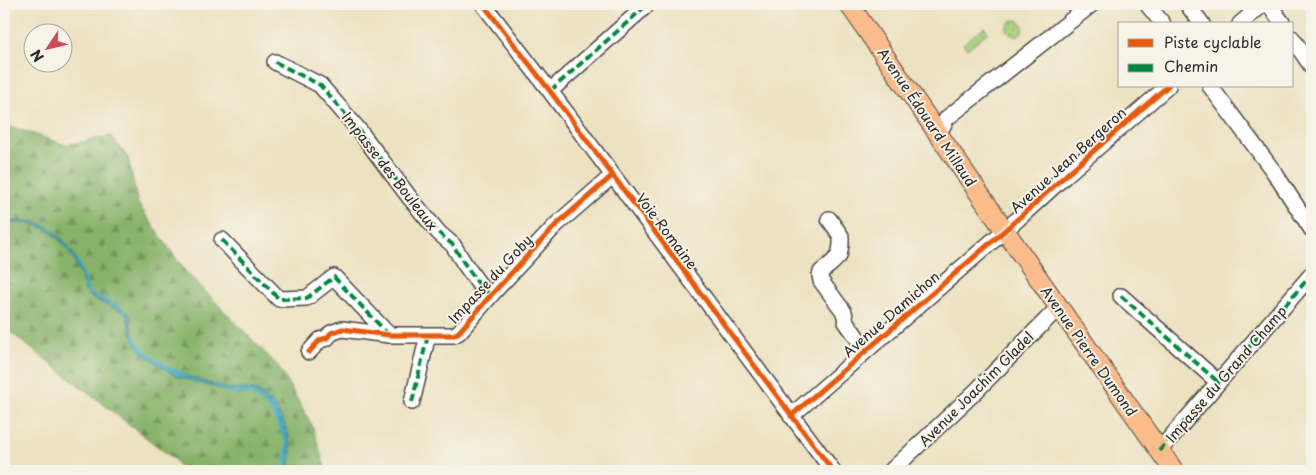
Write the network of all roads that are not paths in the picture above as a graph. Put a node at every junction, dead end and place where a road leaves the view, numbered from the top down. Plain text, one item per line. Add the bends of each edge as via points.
1 (484, 4) edge
2 (648, 4) edge
3 (849, 4) edge
4 (1092, 4) edge
5 (1147, 4) edge
6 (1188, 4) edge
7 (1263, 4) edge
8 (1269, 4) edge
9 (1161, 22) edge
10 (1201, 22) edge
11 (1242, 22) edge
12 (1282, 22) edge
13 (1294, 41) edge
14 (275, 62) dead end
15 (1312, 67) edge
16 (1166, 88) edge
17 (1211, 88) edge
18 (550, 91) junction
19 (943, 126) junction
20 (612, 176) junction
21 (829, 219) dead end
22 (1005, 230) junction
23 (1312, 230) edge
24 (222, 240) dead end
25 (1312, 274) edge
26 (491, 295) junction
27 (1121, 296) dead end
28 (1059, 307) junction
29 (389, 335) junction
30 (428, 335) junction
31 (866, 350) junction
32 (309, 352) dead end
33 (1215, 386) junction
34 (412, 402) dead end
35 (791, 416) junction
36 (1159, 451) junction
37 (832, 471) edge
38 (892, 471) edge
39 (1174, 471) edge

1 - 18 street, Voie Romaine
2 - 18 street
3 - 19 main road, Avenue Édouard Millaud via 927,116
4 - 19 street
5 - 9 street
6 - 10 street
7 - 11 street
8 - 12 street
13 - 15 street
14 - 26 street, Impasse des Bouleaux via 320,85 439,233 453,245 481,287
16 - 22 street, Avenue Jean Bergeron
17 - 23 street
18 - 20 street, Voie Romaine
19 - 22 main road, Avenue Édouard Millaud
20 - 26 street, Impasse du Goby via 556,225
20 - 35 street, Voie Romaine
21 - 31 street via 841,236 841,245 839,256 821,272 821,281
22 - 28 main road, Avenue Pierre Dumond
22 - 31 street, Avenue Damichon
24 - 29 street via 279,299 307,298 334,277
25 - 33 street, Impasse du Grand Champ
26 - 30 street, Impasse du Goby via 459,332 454,335
27 - 33 street
28 - 36 main road, Avenue Pierre Dumond
28 - 38 street, Avenue Joachim Gladel
29 - 30 street, Impasse du Goby
29 - 32 street, Impasse du Goby via 342,329 331,332
30 - 34 street
31 - 35 street, Avenue Damichon
33 - 36 street, Impasse du Grand Champ
35 - 37 street, Voie Romaine
36 - 39 main road, Avenue Pierre Dumond

